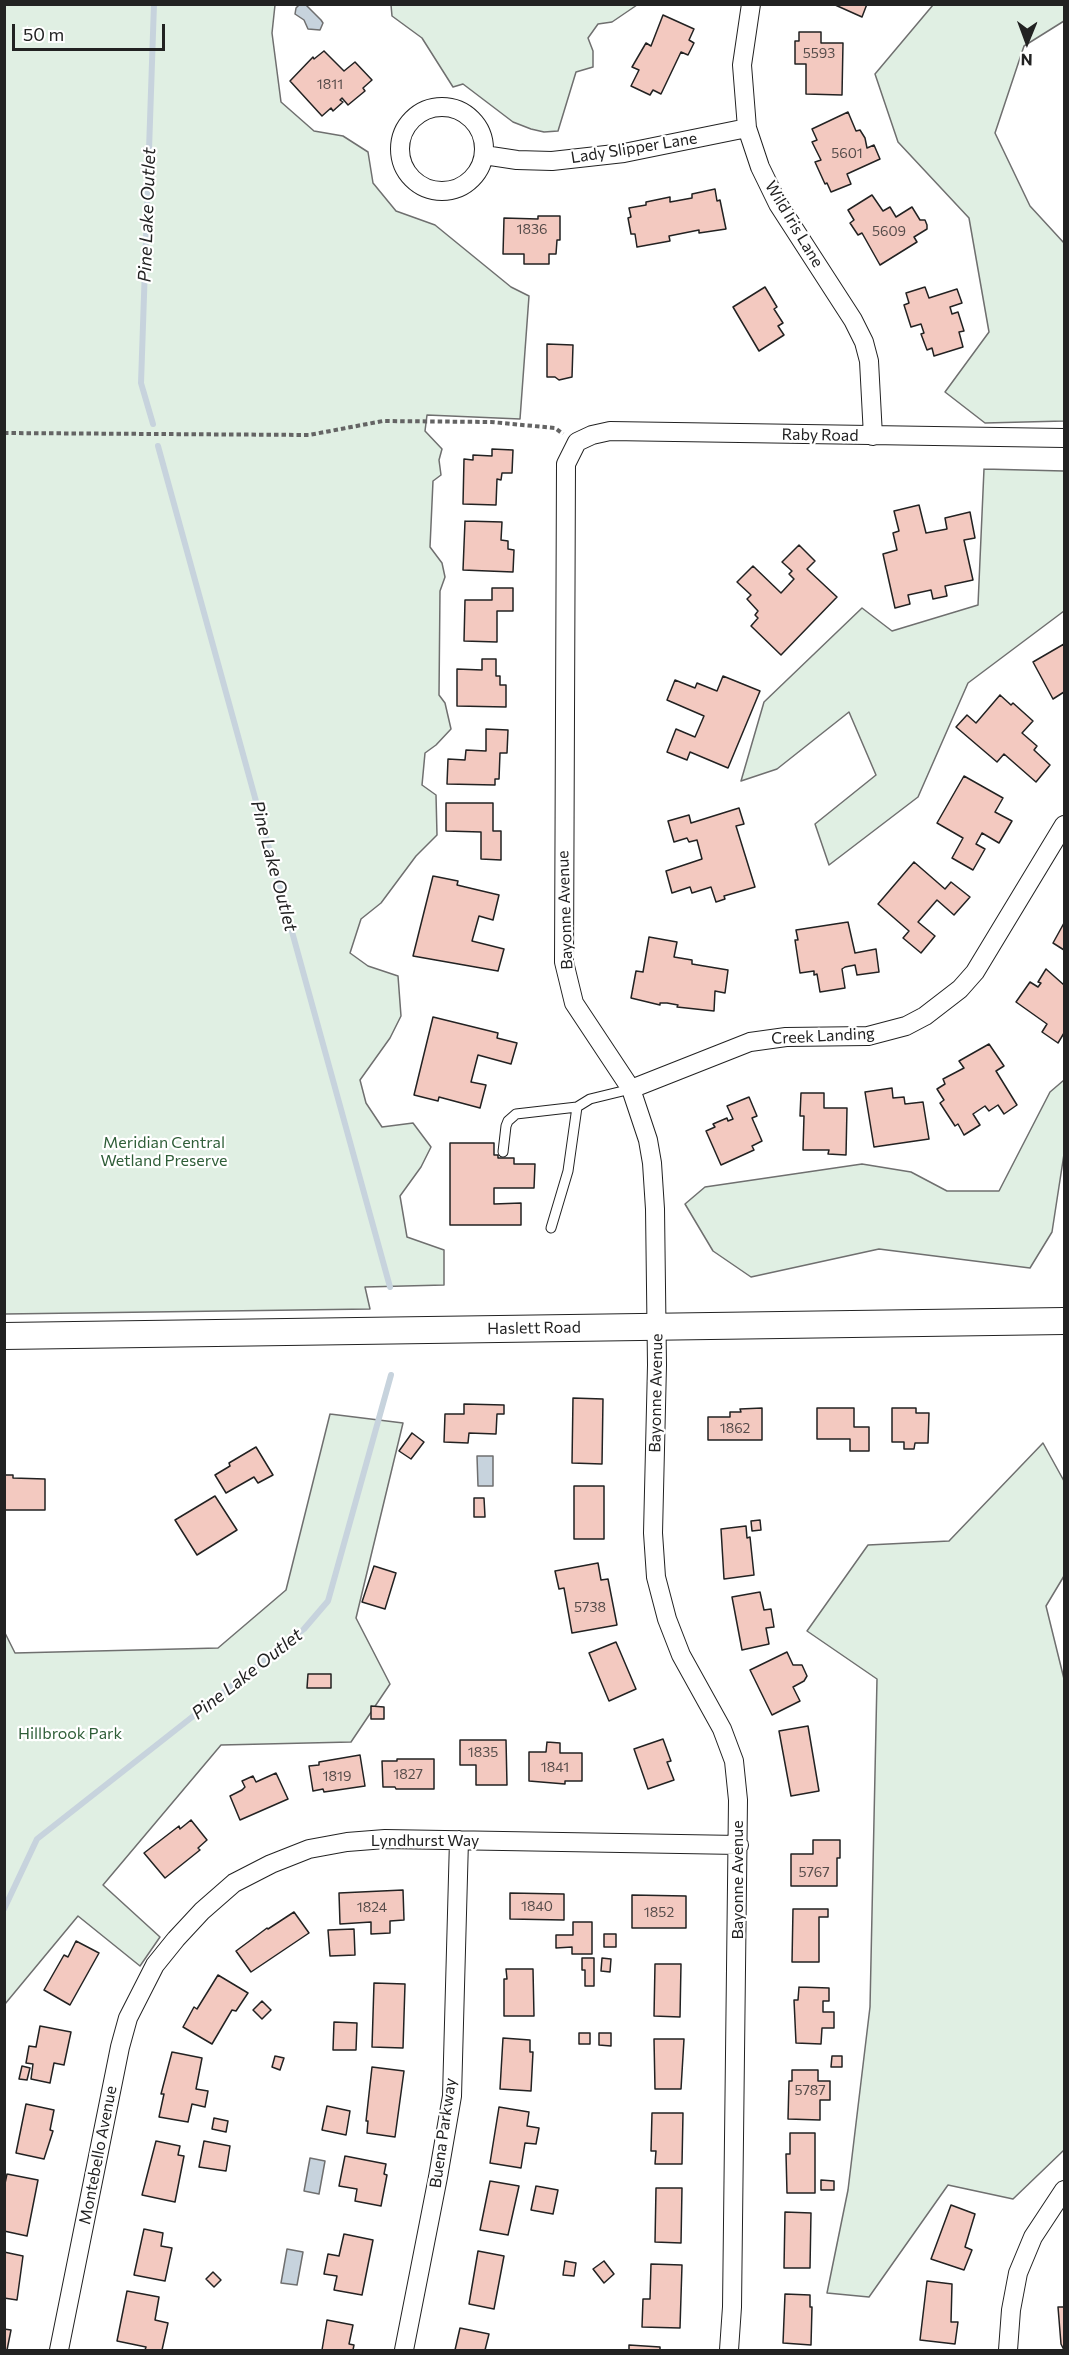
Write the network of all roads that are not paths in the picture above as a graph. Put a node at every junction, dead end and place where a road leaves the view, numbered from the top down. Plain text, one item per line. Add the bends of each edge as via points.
1 (751, 4) edge
2 (747, 128) junction
3 (484, 155) junction
4 (873, 436) junction
5 (1065, 438) edge
6 (577, 442) joint
7 (1065, 825) edge
8 (631, 1089) junction
9 (577, 1107) junction
10 (503, 1152) dead end
11 (551, 1228) dead end
12 (1065, 1321) edge
13 (657, 1326) junction
14 (4, 1336) edge
15 (459, 1840) junction
16 (739, 1845) junction
17 (155, 1965) joint
18 (1065, 2190) edge
19 (59, 2350) edge
20 (404, 2350) edge
21 (729, 2350) edge
22 (1008, 2350) edge

1 - 2 street, Wild Iris Lane via 742,65
2 - 3 street, Lady Slipper Lane via 624,153 552,161
2 - 4 street, Wild Iris Lane via 778,204 864,342 870,369
3 - 3 street via 476,124 448,108 427,110 417,116 401,143 409,174 437,190 468,182 476,175
4 - 5 street, Raby Road
4 - 6 street, Raby Road via 610,431
6 - 8 street, Bayonne Avenue via 566,464 564,963 574,1003
7 - 8 street, Creek Landing via 975,972 952,997 926,1016 868,1036 786,1037 750,1042
8 - 9 lane via 590,1099
8 - 13 street, Bayonne Avenue via 652,1163
9 - 10 lane via 516,1114 506,1126
9 - 11 lane via 568,1171
12 - 13 main road, Haslett Road
13 - 14 main road, Haslett Road
13 - 16 street, Bayonne Avenue via 656,1577 681,1655 722,1729 734,1761
15 - 16 street, Lyndhurst Way
15 - 17 street, Lyndhurst Way via 347,1842 309,1849 271,1864 234,1883 202,1911
15 - 20 street, Buena Parkway via 452,2096
16 - 21 street, Bayonne Avenue
17 - 19 street, Montebello Avenue via 128,2018 120,2047
18 - 22 street via 1033,2237 1018,2273

